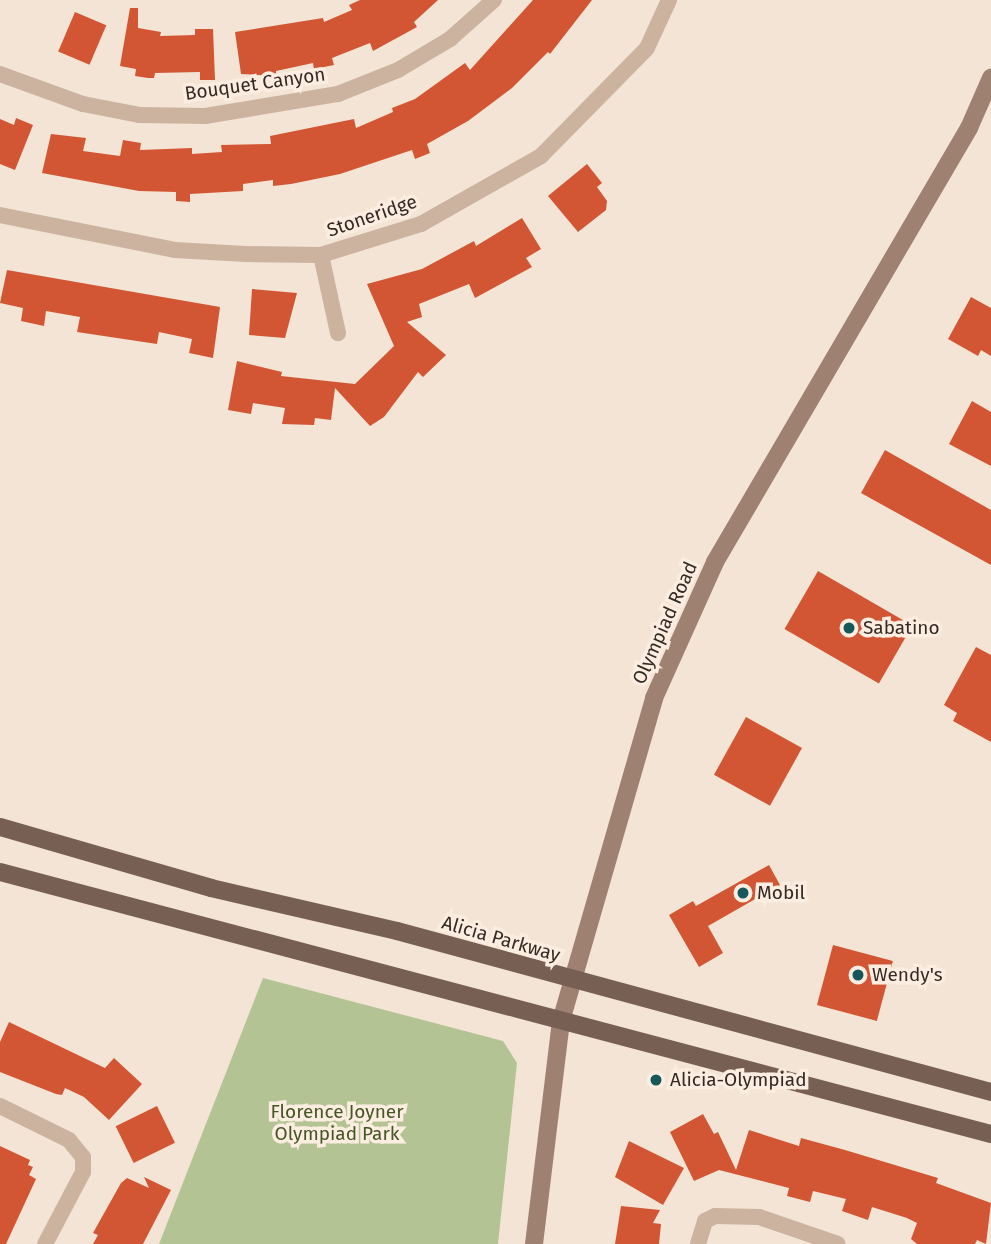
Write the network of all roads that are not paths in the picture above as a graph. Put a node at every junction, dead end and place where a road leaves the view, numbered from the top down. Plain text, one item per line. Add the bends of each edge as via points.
1 (494, 0) edge
2 (669, 0) edge
3 (0, 74) edge
4 (991, 78) edge
5 (0, 215) edge
6 (321, 255) junction
7 (338, 333) dead end
8 (0, 827) edge
9 (0, 872) edge
10 (570, 980) junction
11 (561, 1021) junction
12 (991, 1092) edge
13 (0, 1106) edge
14 (991, 1134) edge
15 (45, 1244) edge
16 (534, 1244) edge
17 (698, 1244) edge
18 (838, 1244) edge

1 - 3 street, Bouquet Canyon via 450,39 398,70 338,94 217,114 139,115 83,104
2 - 6 street, Stoneridge via 647,47 541,156 421,224
4 - 10 main road, Olympiad Road via 969,128 715,562 673,650 653,698
5 - 6 street, Stoneridge via 175,250
6 - 7 street
8 - 10 main road, Alicia Parkway via 211,888 397,931
9 - 11 main road
10 - 11 main road, Olympiad Road
10 - 12 main road, Alicia Parkway
11 - 14 main road
11 - 16 main road, Olympiad Road
13 - 15 street via 69,1140 83,1157 83,1172
17 - 18 street via 705,1221 715,1216 759,1217

